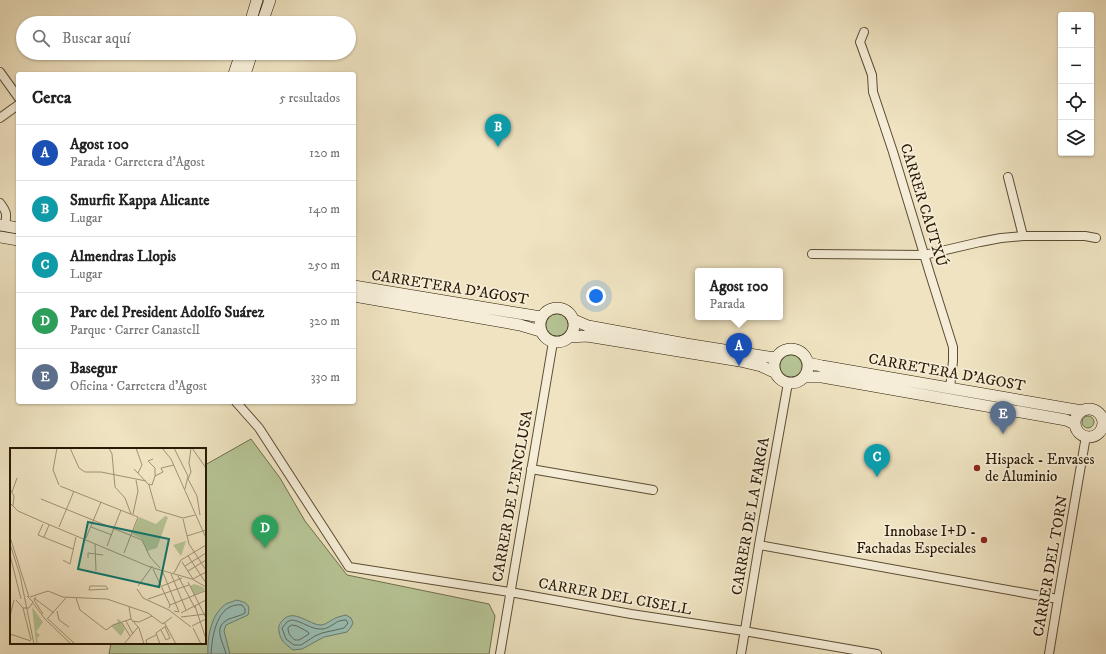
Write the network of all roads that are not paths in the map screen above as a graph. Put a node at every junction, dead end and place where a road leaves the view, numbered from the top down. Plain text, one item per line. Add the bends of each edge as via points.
1 (257, 0) edge
2 (270, 0) edge
3 (252, 16) edge
4 (264, 16) edge
5 (864, 32) dead end
6 (238, 60) edge
7 (250, 60) edge
8 (0, 72) edge
9 (235, 72) edge
10 (246, 72) edge
11 (16, 94) edge
12 (16, 106) edge
13 (0, 118) edge
14 (1008, 177) dead end
15 (0, 203) edge
16 (3, 225) edge
17 (16, 228) edge
18 (1023, 236) junction
19 (0, 237) edge
20 (1096, 238) dead end
21 (16, 240) edge
22 (812, 254) dead end
23 (924, 255) junction
24 (356, 286) edge
25 (356, 296) edge
26 (541, 317) junction
27 (574, 320) junction
28 (540, 331) junction
29 (570, 337) junction
30 (553, 342) junction
31 (775, 358) junction
32 (808, 363) junction
33 (774, 372) junction
34 (804, 377) junction
35 (788, 383) junction
36 (950, 388) junction
37 (238, 404) edge
38 (1082, 411) junction
39 (1103, 416) edge
40 (1075, 424) junction
41 (1104, 428) edge
42 (1086, 436) junction
43 (531, 469) junction
44 (653, 490) dead end
45 (759, 545) junction
46 (510, 592) junction
47 (1058, 599) junction
48 (744, 631) junction
49 (500, 654) edge
50 (741, 654) edge
51 (877, 654) edge
52 (1049, 654) edge

1 - 3 main road
2 - 4 main road
5 - 23 street, CARRER CAUTXÚ via 860,42 872,75 873,92
6 - 9 main road
7 - 10 main road
8 - 11 street
12 - 13 street
14 - 18 street
15 - 16 street via 7,216
16 - 17 main road
18 - 20 street
18 - 23 street
19 - 21 main road
22 - 23 street
23 - 36 street, CARRER CAUTXÚ via 953,347 954,361
24 - 26 main road, CARRETERA D'AGOST
25 - 28 main road, CARRETERA D'AGOST via 520,325
26 - 27 main road via 550,309 561,308
26 - 28 main road
27 - 29 main road
27 - 31 main road via 588,326
28 - 30 main road via 547,340
29 - 30 main road via 559,343
29 - 33 main road via 587,336 740,361
30 - 43 street, CARRER DE L'ENCLUSA
31 - 32 main road via 778,353 788,348 803,354
31 - 33 main road
32 - 34 main road
32 - 36 main road, CARRETERA D'AGOST
33 - 35 main road via 782,381
34 - 35 main road via 797,382
34 - 40 main road, CARRETERA D'AGOST via 822,377 1066,420
35 - 45 street, CARRER DE LA FARGA
36 - 38 main road, CARRETERA D'AGOST
37 - 46 street, CARRER DEL CISELL via 259,428 349,567
38 - 39 main road via 1092,409
38 - 40 main road via 1076,416
39 - 41 main road
40 - 42 main road via 1079,432
41 - 42 main road via 1092,436
42 - 47 street, CARRER DEL TORN
43 - 44 street
43 - 46 street, CARRER DE L'ENCLUSA
45 - 47 street
45 - 48 street, CARRER DE LA FARGA
46 - 48 street, CARRER DEL CISELL
46 - 49 street, CARRER DE L'ENCLUSA
47 - 52 street, CARRER DEL TORN
48 - 50 street, CARRER DE LA FARGA
48 - 51 street, CARRER DEL CISELL

